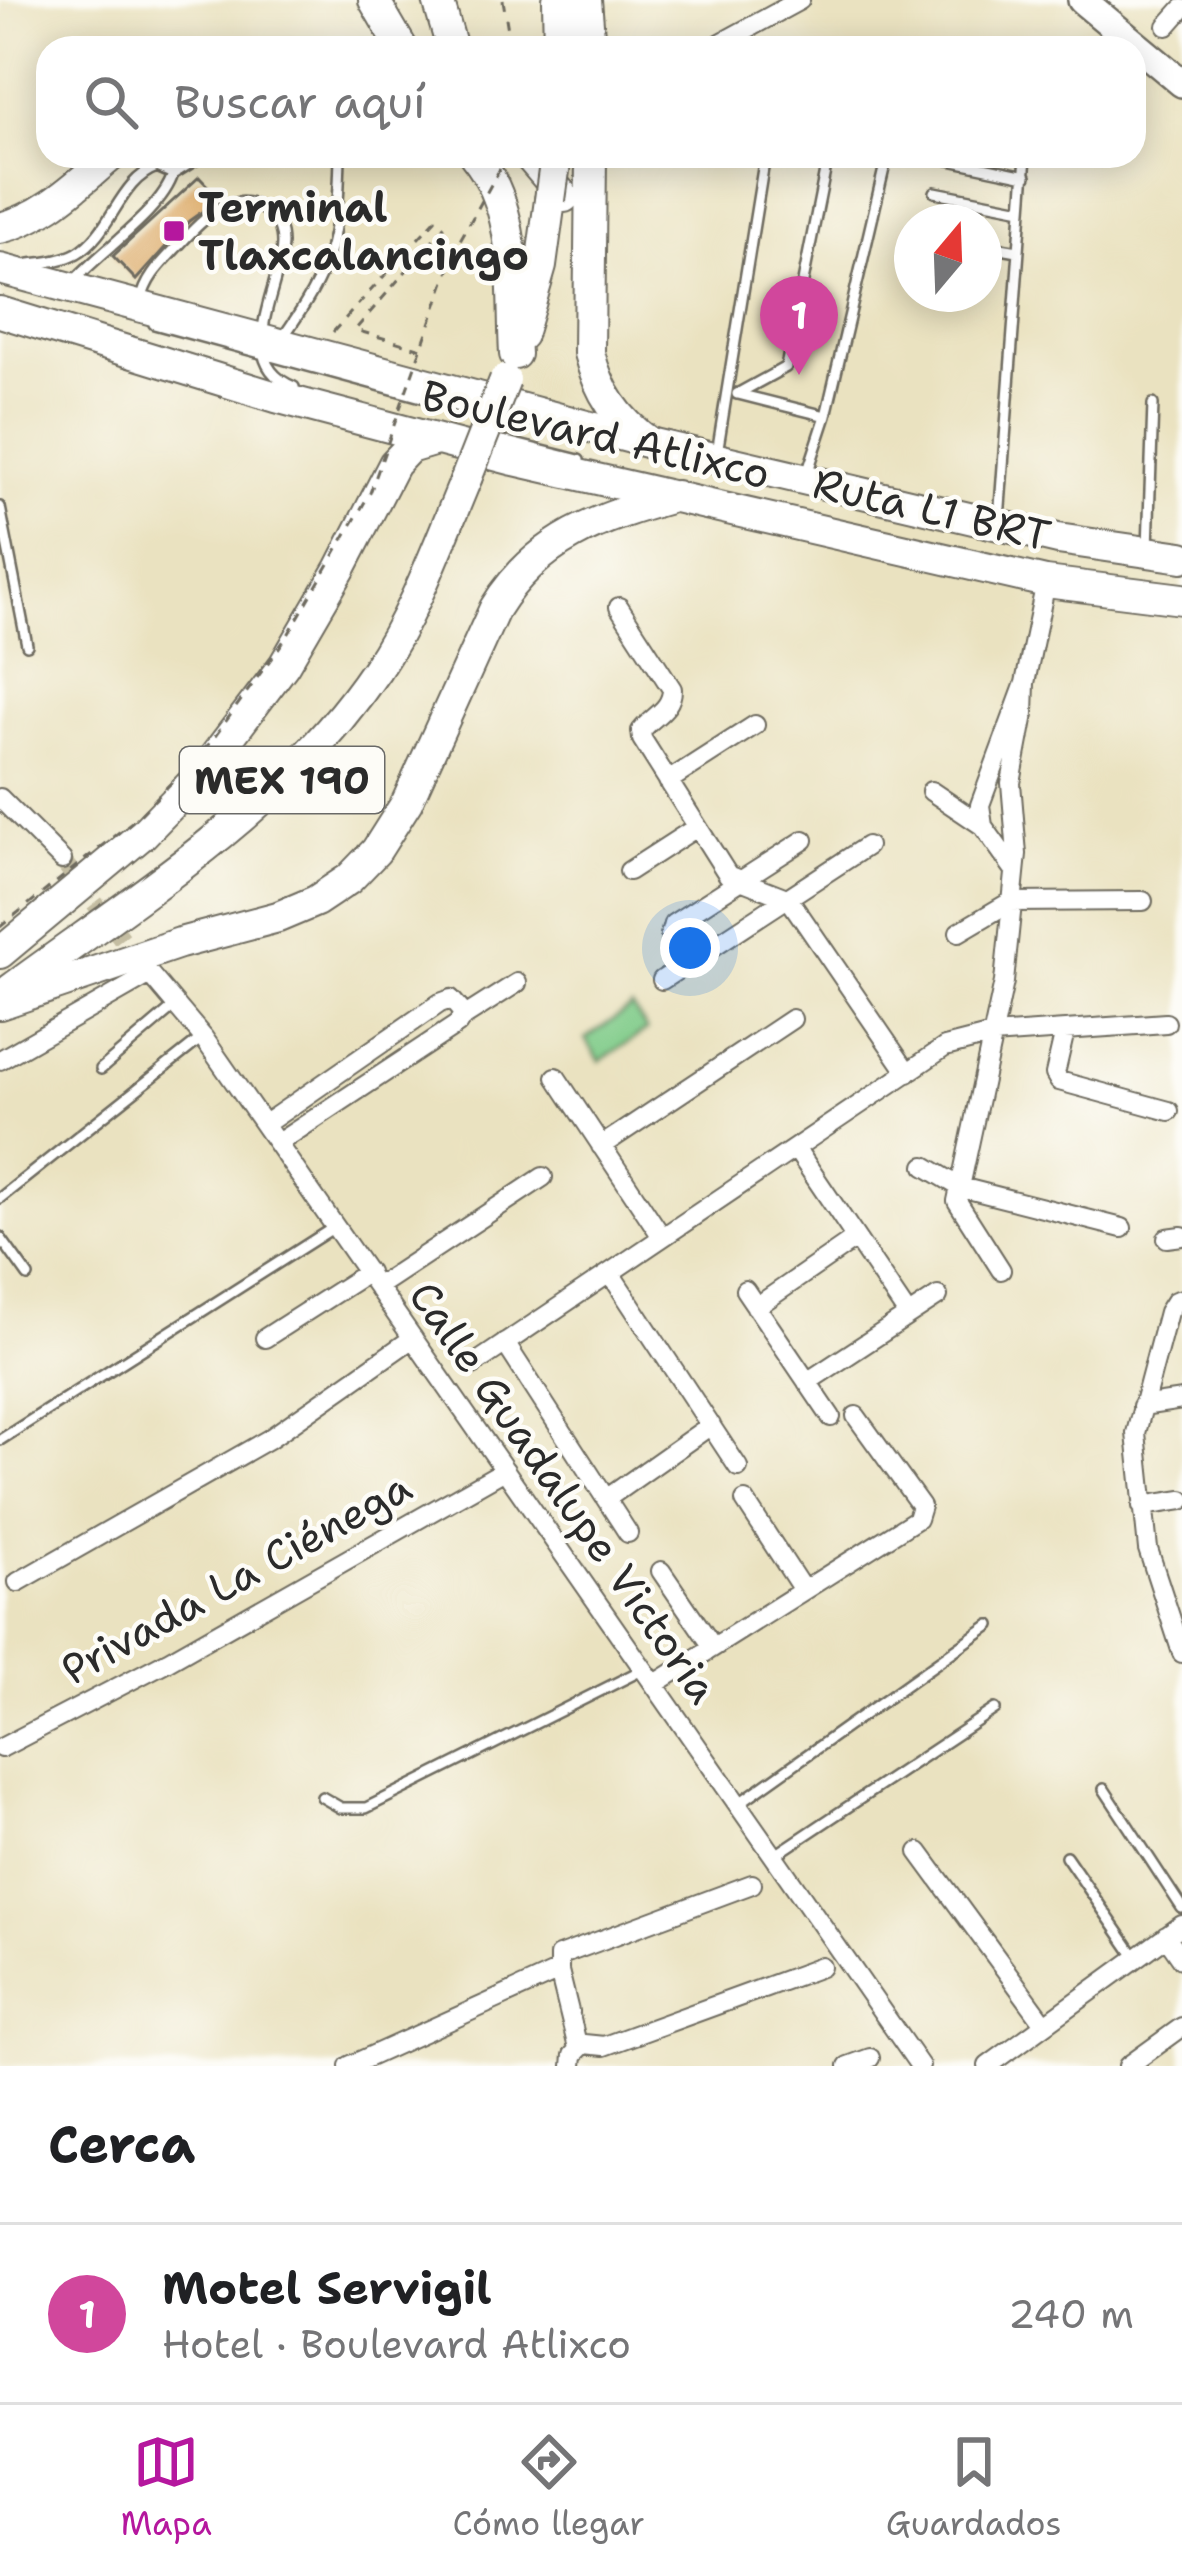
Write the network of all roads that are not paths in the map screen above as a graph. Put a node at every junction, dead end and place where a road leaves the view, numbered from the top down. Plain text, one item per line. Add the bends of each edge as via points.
1 (374, 0) edge
2 (438, 0) edge
3 (558, 0) edge
4 (586, 0) edge
5 (800, 0) edge
6 (1082, 0) edge
7 (1182, 9) edge
8 (1167, 26) dead end
9 (395, 36) edge
10 (448, 36) edge
11 (560, 36) edge
12 (589, 36) edge
13 (734, 36) edge
14 (1125, 36) edge
15 (1146, 53) edge
16 (1182, 83) edge
17 (97, 168) edge
18 (155, 168) edge
19 (160, 168) edge
20 (183, 168) edge
21 (340, 168) edge
22 (482, 168) edge
23 (539, 168) edge
24 (554, 168) edge
25 (591, 168) edge
26 (763, 168) edge
27 (826, 168) edge
28 (884, 168) edge
29 (988, 168) edge
30 (1026, 168) edge
31 (173, 174) junction
32 (1026, 176) junction
33 (935, 192) dead end
34 (1022, 209) junction
35 (0, 228) edge
36 (588, 244) junction
37 (1002, 248) edge
38 (1018, 250) junction
39 (0, 268) edge
40 (33, 277) junction
41 (68, 287) junction
42 (140, 308) junction
43 (10, 315) edge
44 (268, 346) junction
45 (510, 367) junction
46 (314, 392) dead end
47 (733, 393) junction
48 (1153, 404) dead end
49 (466, 409) dead end
50 (488, 415) dead end
51 (826, 416) junction
52 (510, 420) dead end
53 (555, 431) dead end
54 (476, 435) dead end
55 (436, 440) junction
56 (650, 443) junction
57 (716, 459) junction
58 (590, 462) dead end
59 (805, 480) junction
60 (691, 494) junction
61 (0, 507) edge
62 (924, 521) dead end
63 (998, 525) junction
64 (1036, 547) dead end
65 (1072, 554) dead end
66 (1165, 559) edge
67 (1182, 570) edge
68 (1046, 582) junction
69 (1182, 587) edge
70 (1182, 598) edge
71 (619, 607) dead end
72 (27, 645) dead end
73 (1025, 683) junction
74 (755, 725) dead end
75 (668, 781) junction
76 (931, 791) dead end
77 (2, 803) edge
78 (246, 816) junction
79 (983, 826) junction
80 (698, 827) junction
81 (804, 840) dead end
82 (867, 846) dead end
83 (62, 860) tunnel mouth
84 (1013, 868) junction
85 (629, 871) dead end
86 (740, 881) junction
87 (789, 899) junction
88 (1010, 902) junction
89 (1144, 902) dead end
90 (959, 932) dead end
91 (1, 943) edge
92 (688, 963) junction
93 (662, 980) dead end
94 (518, 983) dead end
95 (0, 1001) edge
96 (175, 1006) junction
97 (462, 1018) junction
98 (792, 1019) dead end
99 (1166, 1024) dead end
100 (1066, 1031) junction
101 (992, 1035) junction
102 (203, 1036) junction
103 (0, 1060) edge
104 (101, 1069) dead end
105 (908, 1073) junction
106 (556, 1077) dead end
107 (1169, 1111) dead end
108 (265, 1124) junction
109 (278, 1143) junction
110 (601, 1146) junction
111 (796, 1149) junction
112 (925, 1166) dead end
113 (543, 1178) dead end
114 (960, 1187) junction
115 (0, 1198) edge
116 (336, 1226) junction
117 (1123, 1228) dead end
118 (0, 1237) edge
119 (662, 1238) junction
120 (856, 1238) junction
121 (1001, 1270) dead end
122 (610, 1273) junction
123 (28, 1276) dead end
124 (373, 1280) junction
125 (938, 1296) dead end
126 (1182, 1299) edge
127 (908, 1315) junction
128 (265, 1338) dead end
129 (413, 1338) junction
130 (505, 1343) junction
131 (473, 1365) dead end
132 (807, 1382) junction
133 (1182, 1400) edge
134 (1142, 1406) junction
135 (856, 1416) dead end
136 (831, 1417) dead end
137 (711, 1425) junction
138 (0, 1440) edge
139 (739, 1467) dead end
140 (505, 1470) junction
141 (606, 1499) junction
142 (1182, 1500) edge
143 (745, 1501) dead end
144 (1142, 1506) junction
145 (628, 1533) dead end
146 (661, 1570) dead end
147 (18, 1582) dead end
148 (803, 1590) junction
149 (1174, 1608) edge
150 (990, 1625) dead end
151 (713, 1647) junction
152 (1182, 1653) edge
153 (649, 1677) junction
154 (995, 1709) dead end
155 (1, 1748) edge
156 (1104, 1789) dead end
157 (322, 1797) dead end
158 (738, 1804) junction
159 (919, 1852) dead end
160 (775, 1856) junction
161 (1066, 1856) dead end
162 (752, 1883) dead end
163 (1182, 1908) edge
164 (1174, 1930) edge
165 (1136, 1958) junction
166 (1182, 1959) edge
167 (559, 1963) junction
168 (821, 1967) dead end
169 (1045, 2024) junction
170 (1182, 2027) edge
171 (604, 2046) junction
172 (575, 2057) edge
173 (870, 2058) dead end
174 (1131, 2065) edge
175 (349, 2066) edge
176 (613, 2066) edge
177 (848, 2066) edge
178 (920, 2066) edge
179 (988, 2066) edge

1 - 9 main road
2 - 10 main road
3 - 11 main road
4 - 12 main road
5 - 13 street
6 - 14 main road
7 - 8 street
15 - 16 main road
17 - 35 main road via 50,207
18 - 39 lane via 143,172 78,253
19 - 31 lane
20 - 31 lane
21 - 44 lane via 327,268
22 - 45 main road via 509,238
23 - 36 main road
24 - 45 main road, bridge via 541,266
25 - 36 main road
26 - 47 lane
27 - 47 lane via 786,367
28 - 51 lane
29 - 32 lane
30 - 32 lane
31 - 41 lane via 151,207
32 - 34 lane
33 - 34 lane
34 - 38 lane
36 - 56 main road via 592,367 611,406
37 - 38 lane
38 - 63 lane
39 - 40 main road, Boulevard Atlixco
40 - 41 main road, Boulevard Atlixco
40 - 43 main road
41 - 42 main road, Boulevard Atlixco
42 - 44 main road, Boulevard Atlixco
42 - 44 lane via 148,279 186,237 230,201 250,202 276,220 282,242
43 - 55 main road, Boulevard Atlixco
44 - 46 lane via 282,382
44 - 49 lane
44 - 56 main road, Boulevard Atlixco
45 - 78 main road, MEX 190, bridge via 378,668 328,734
47 - 51 lane
47 - 57 lane
48 - 66 lane
50 - 52 lane
51 - 59 lane
53 - 62 lane, Ruta L1 BRT
54 - 58 lane
55 - 60 main road, Boulevard Atlixco
55 - 91 main road via 398,458 296,645 203,772 143,834
56 - 57 main road, Boulevard Atlixco
57 - 59 main road, Boulevard Atlixco
59 - 63 main road, Boulevard Atlixco
60 - 68 main road, Boulevard Atlixco
60 - 69 lane, Ruta L1 BRT via 1015,564
60 - 95 main road via 581,527 514,580 407,802 376,851 333,891 278,917
61 - 72 lane
63 - 66 main road, Boulevard Atlixco
64 - 65 lane, Ruta L1 BRT
66 - 67 lane
68 - 70 main road, Boulevard Atlixco
68 - 73 street
71 - 75 street via 672,689 667,708 641,731
73 - 79 street via 983,796
73 - 84 street via 1011,783
74 - 75 street
75 - 80 street
76 - 79 street
77 - 83 street
78 - 91 main road
78 - 95 main road, MEX 190
79 - 84 street
80 - 85 street
80 - 86 street
81 - 86 street
82 - 87 street
84 - 88 street
86 - 87 street
86 - 92 street via 669,928
87 - 92 street
87 - 105 street
88 - 89 street
88 - 90 street
88 - 101 street
92 - 93 street
94 - 97 street
96 - 102 street, Calle Guadalupe Victoria
96 - 103 street, Calle Guadalupe Victoria via 144,970
96 - 104 lane
97 - 108 street via 451,999 440,1004
97 - 109 street
98 - 110 street
99 - 100 street
100 - 101 street
100 - 107 street via 1059,1081
101 - 105 street via 945,1047
101 - 114 street
102 - 108 street, Calle Guadalupe Victoria
102 - 115 lane
105 - 111 street
106 - 110 street
108 - 109 street, Calle Guadalupe Victoria
109 - 116 street, Calle Guadalupe Victoria
110 - 119 street
111 - 119 street
111 - 120 street
112 - 114 street
113 - 124 street
114 - 117 street
114 - 121 street via 957,1202
116 - 124 street, Calle Guadalupe Victoria
116 - 138 lane
118 - 123 lane
119 - 122 street
120 - 127 street
120 - 132 street via 751,1299
122 - 130 street
122 - 137 street
124 - 128 street
124 - 129 street, Calle Guadalupe Victoria
125 - 127 street
126 - 134 street via 1168,1312
127 - 132 street
129 - 140 street, Calle Guadalupe Victoria
129 - 147 street via 269,1439
130 - 131 street
130 - 141 street
132 - 136 street
133 - 134 street
134 - 144 street
135 - 148 street via 921,1512
137 - 139 street
137 - 141 street
140 - 153 street, Calle Guadalupe Victoria
140 - 155 street, Privada La Ciénega
141 - 145 street
142 - 144 street
143 - 148 street
144 - 149 street via 1148,1549
146 - 151 street
148 - 151 street
149 - 152 street
150 - 158 lane
151 - 153 street
153 - 157 lane via 366,1808 341,1808
153 - 158 street, Calle Guadalupe Victoria
154 - 160 lane
156 - 163 lane
158 - 160 street, Calle Guadalupe Victoria
159 - 169 street
160 - 178 street, Calle Guadalupe Victoria
161 - 165 lane
162 - 167 street
164 - 165 street
164 - 166 street
165 - 169 street
167 - 172 street
167 - 175 street
168 - 171 street
169 - 179 street
170 - 174 street
171 - 172 street via 591,2043
171 - 176 street
173 - 177 street

